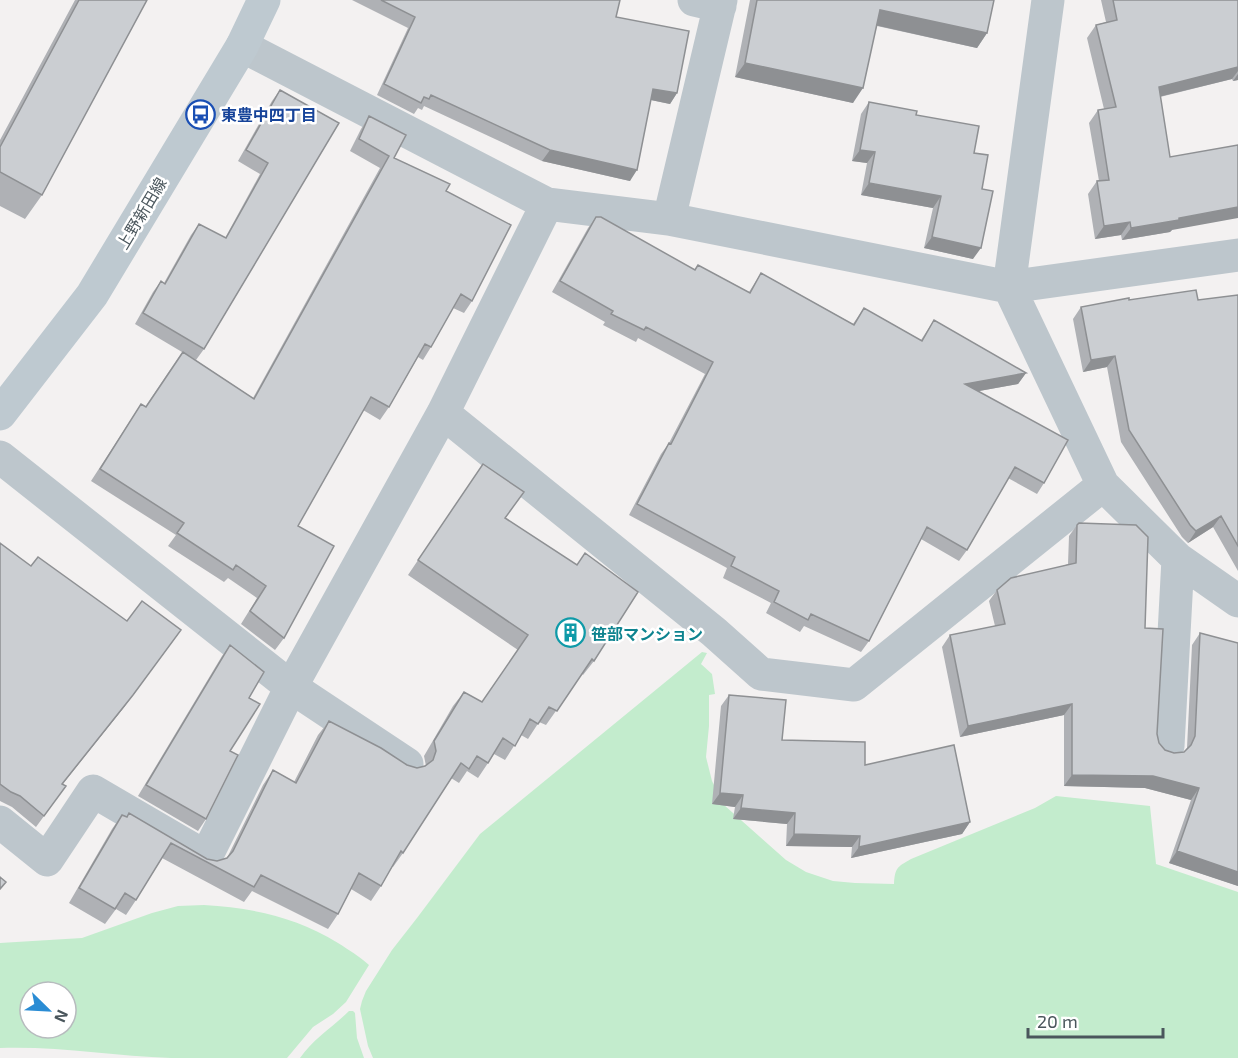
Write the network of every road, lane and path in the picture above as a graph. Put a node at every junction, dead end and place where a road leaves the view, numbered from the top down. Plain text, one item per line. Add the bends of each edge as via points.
1 (264, 0) edge
2 (1048, 0) edge
3 (712, 2) edge
4 (242, 46) junction
5 (547, 204) junction
6 (669, 219) junction
7 (1238, 255) edge
8 (1009, 287) junction
9 (443, 413) junction
10 (0, 414) edge
11 (0, 457) edge
12 (1103, 485) junction
13 (1178, 559) junction
14 (1238, 602) edge
15 (291, 687) junction
16 (1168, 746) dead end
17 (407, 764) edge
18 (0, 822) edge

1 - 4 street, 上野新田線
2 - 8 street
3 - 6 street
4 - 5 street
4 - 10 street, 上野新田線 via 92,295
5 - 6 street
5 - 9 street
6 - 8 street
7 - 8 street
8 - 12 street
9 - 12 street via 761,674 854,685
9 - 15 street
11 - 15 street
12 - 13 street
13 - 14 street
13 - 16 street
15 - 17 street
15 - 18 street via 206,857 93,791 47,860

